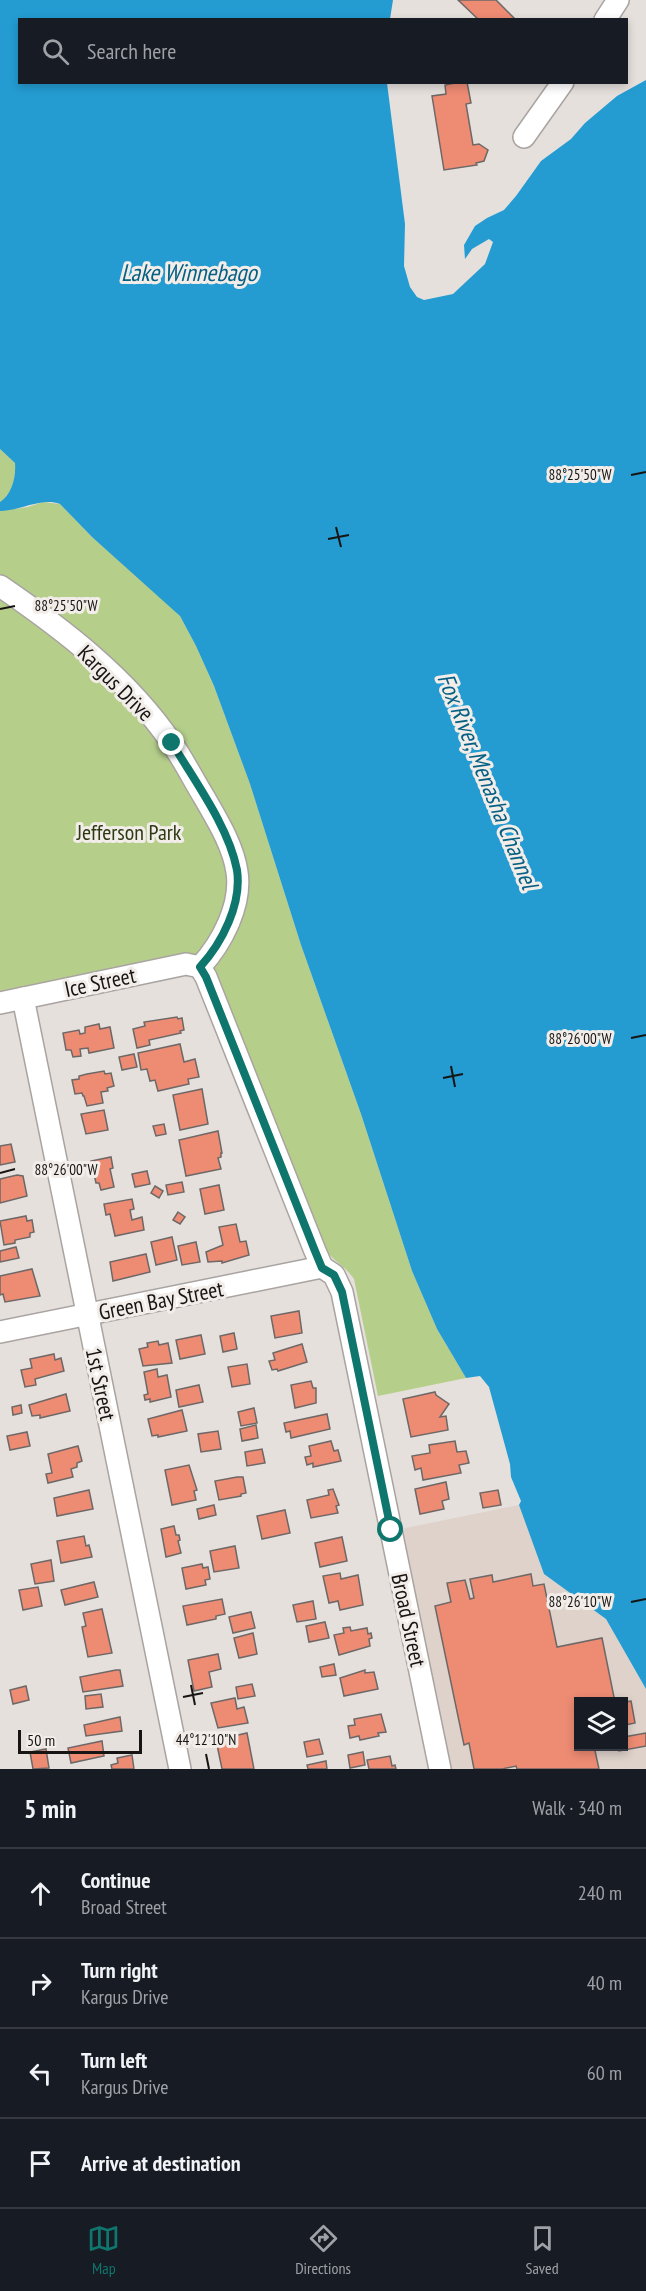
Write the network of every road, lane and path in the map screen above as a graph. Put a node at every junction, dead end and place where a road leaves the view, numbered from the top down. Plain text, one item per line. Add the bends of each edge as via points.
1 (618, 0) edge
2 (606, 18) edge
3 (562, 84) edge
4 (524, 137) dead end
5 (0, 586) edge
6 (200, 967) junction
7 (23, 998) junction
8 (0, 1003) edge
9 (322, 1268) junction
10 (87, 1314) junction
11 (0, 1332) edge
12 (180, 1769) edge
13 (440, 1769) edge

1 - 2 street
3 - 4 street
5 - 6 street, Kargus Drive via 52,622 150,714 172,743 217,820 235,864 236,895 221,938
6 - 7 street, Ice Street via 186,964
6 - 9 street, Broad Street
7 - 8 street, Ice Street
7 - 10 street, 1st Street
9 - 10 street, Green Bay Street
9 - 13 street, Broad Street via 334,1275 342,1292
10 - 11 street, Green Bay Street
10 - 12 street, 1st Street

